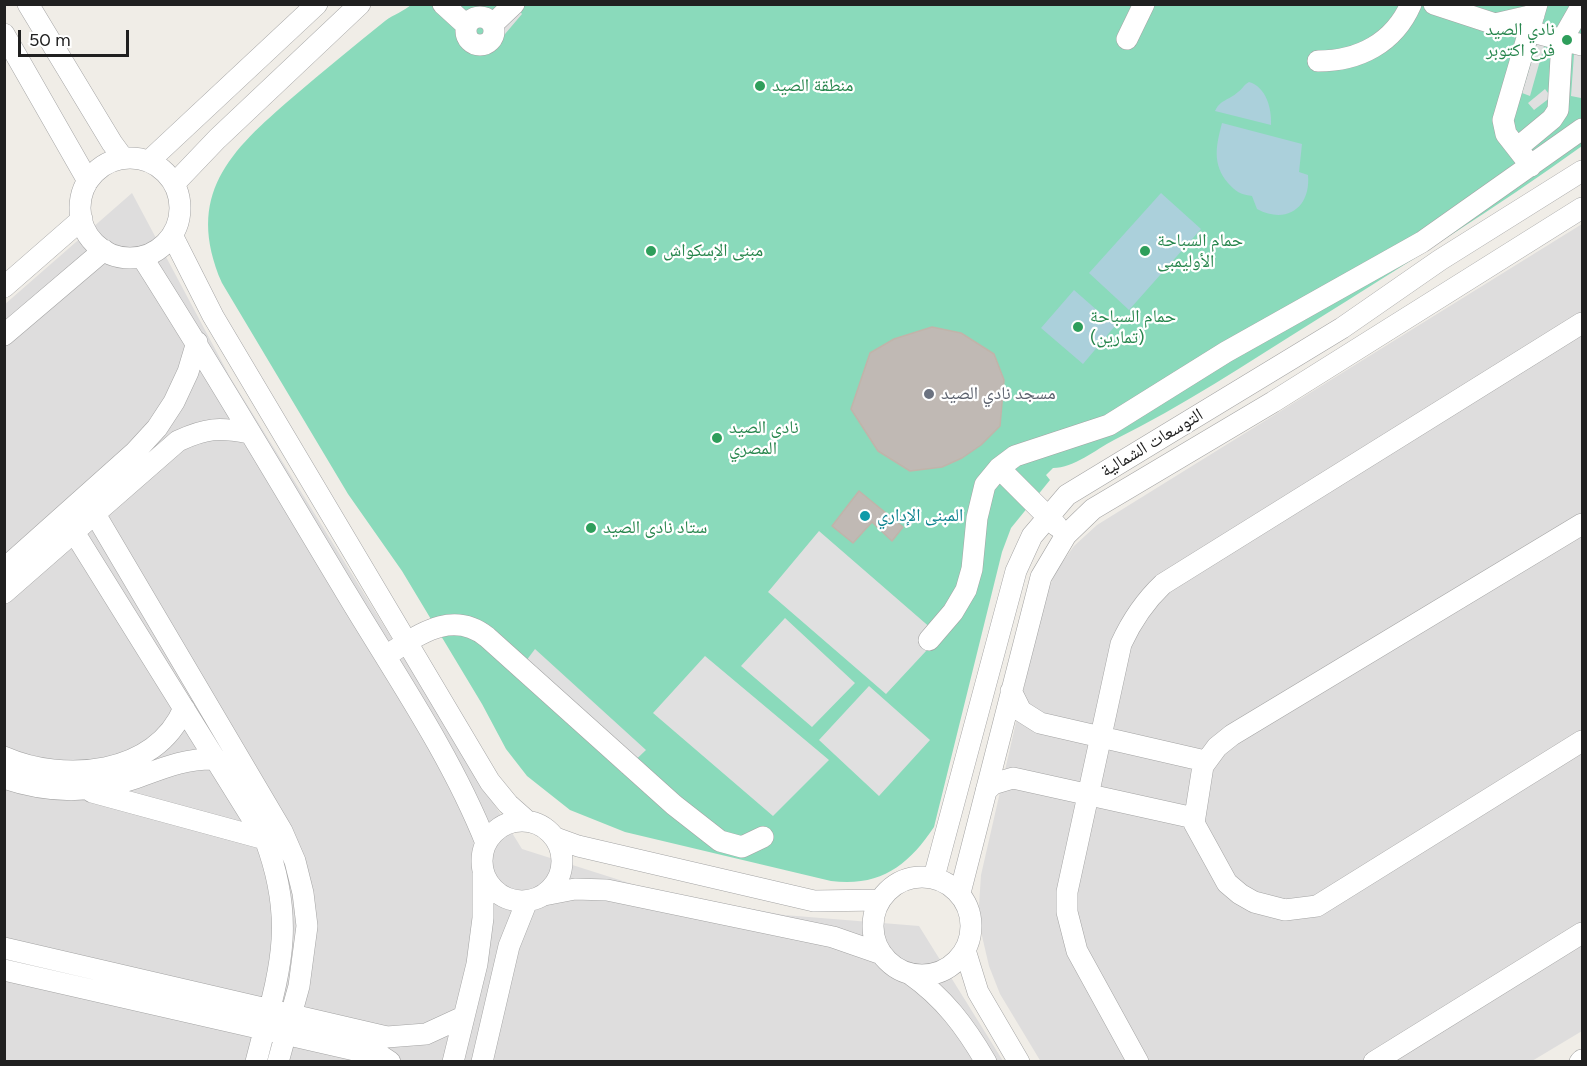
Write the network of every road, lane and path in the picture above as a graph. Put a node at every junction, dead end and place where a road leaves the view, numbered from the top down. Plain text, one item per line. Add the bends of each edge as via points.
1 (28, 4) edge
2 (317, 4) edge
3 (360, 4) edge
4 (443, 4) edge
5 (514, 4) edge
6 (1144, 4) edge
7 (1411, 4) edge
8 (1434, 4) edge
9 (1582, 5) edge
10 (1534, 17) edge
11 (473, 18) edge
12 (4, 34) edge
13 (1127, 39) dead end
14 (1562, 40) junction
15 (1582, 45) edge
16 (1318, 61) dead end
17 (1582, 129) edge
18 (1517, 148) junction
19 (123, 158) junction
20 (149, 161) junction
21 (1531, 166) junction
22 (1582, 171) edge
23 (88, 182) junction
24 (175, 183) junction
25 (1582, 208) edge
26 (82, 219) junction
27 (172, 235) junction
28 (104, 250) junction
29 (142, 257) junction
30 (1440, 260) junction
31 (1456, 285) junction
32 (4, 287) edge
33 (1582, 323) edge
34 (4, 335) edge
35 (197, 342) junction
36 (249, 433) junction
37 (999, 468) junction
38 (90, 506) junction
39 (1046, 516) junction
40 (69, 524) junction
41 (1582, 524) edge
42 (1066, 535) junction
43 (4, 569) edge
44 (4, 593) edge
45 (929, 640) dead end
46 (406, 643) junction
47 (385, 657) junction
48 (1011, 691) junction
49 (184, 708) junction
50 (1100, 738) junction
51 (1582, 741) edge
52 (158, 742) junction
53 (4, 757) edge
54 (216, 759) junction
55 (1205, 761) junction
56 (172, 764) junction
57 (4, 778) edge
58 (86, 790) junction
59 (986, 791) junction
60 (1087, 795) junction
61 (1194, 818) junction
62 (526, 820) junction
63 (555, 837) junction
64 (763, 837) dead end
65 (266, 839) junction
66 (486, 843) junction
67 (483, 872) junction
68 (934, 878) junction
69 (960, 893) junction
70 (535, 898) junction
71 (880, 900) junction
72 (1582, 933) edge
73 (4, 948) edge
74 (965, 950) junction
75 (882, 954) junction
76 (4, 970) edge
77 (910, 974) junction
78 (463, 1017) junction
79 (267, 1020) junction
80 (289, 1025) junction
81 (256, 1062) edge
82 (278, 1062) edge
83 (390, 1062) edge
84 (453, 1062) edge
85 (482, 1062) edge
86 (986, 1062) edge
87 (1019, 1062) edge
88 (1138, 1062) edge
89 (1374, 1062) edge

1 - 19 street
2 - 20 street
3 - 24 street
4 - 11 street
5 - 11 street
6 - 13 street
7 - 16 street via 1394,32 1372,49 1346,59
8 - 10 street via 1495,24
9 - 14 street
10 - 14 street
10 - 18 street via 1503,120 1506,134
12 - 23 street
14 - 15 street
14 - 18 street via 1558,110
17 - 21 street
18 - 21 street
19 - 20 street
19 - 23 street via 103,165
20 - 24 street
21 - 37 street via 1422,242 1226,352 1109,425 1015,456
22 - 30 street, التوسعات الشمالية
23 - 26 street via 80,204
24 - 27 street via 181,204
25 - 31 street
26 - 28 street via 86,231
26 - 32 street
27 - 29 street via 164,245
27 - 46 street via 207,307
28 - 29 street via 122,257
28 - 34 street
29 - 35 street
30 - 31 street
30 - 39 street, التوسعات الشمالية via 1342,328 1067,495
31 - 42 street via 1273,402 1093,509
33 - 50 street via 1163,584 1138,611 1121,644
35 - 36 street
35 - 38 street via 174,402 157,428
36 - 38 street via 225,428 200,431 178,441
36 - 47 street
37 - 39 street
37 - 45 street via 985,486 976,518 972,569 966,590
38 - 40 street
38 - 80 street via 282,831 295,861 307,926
39 - 42 street
39 - 68 street, التوسعات الشمالية via 1023,553 1009,590
40 - 43 street
40 - 44 street
40 - 49 street
41 - 55 street via 1232,735
42 - 48 street via 1041,577
46 - 47 street
46 - 62 street via 490,782
46 - 64 street via 442,626 463,624 478,630 505,665 720,841 742,847
47 - 66 street via 456,778
48 - 50 street via 1021,711 1030,718
48 - 59 street
49 - 52 street via 174,727
49 - 54 street
50 - 55 street
50 - 60 street
51 - 61 street via 1317,906 1301,910 1269,907 1239,894 1227,883
52 - 53 street via 116,765 93,771 45,771
52 - 56 street via 168,751
54 - 56 street
54 - 65 street
55 - 61 street
56 - 58 street via 114,785
57 - 58 street via 27,786
58 - 65 street
59 - 60 street via 993,784 1013,778
59 - 69 street
60 - 61 street
60 - 88 street via 1067,892 1070,932
62 - 63 street via 548,829
62 - 66 street via 502,825
63 - 70 street via 561,849 561,869 555,885
63 - 71 street via 779,895 814,901
65 - 79 street via 280,886 284,926 282,956
66 - 67 street via 481,862
67 - 70 street via 504,898
67 - 78 street via 477,964
68 - 69 street
68 - 71 street via 903,880
69 - 74 street via 972,927
70 - 75 street via 575,889 607,890 833,937
70 - 85 street via 504,962
71 - 75 street via 873,933
72 - 89 street
73 - 79 street
74 - 77 street via 948,968 935,974
74 - 87 street via 978,992
75 - 77 street via 899,970
76 - 79 street
77 - 86 street via 954,1013
78 - 80 street via 436,1031 407,1038
78 - 84 street
79 - 80 street
79 - 81 street
80 - 82 street
80 - 83 street

